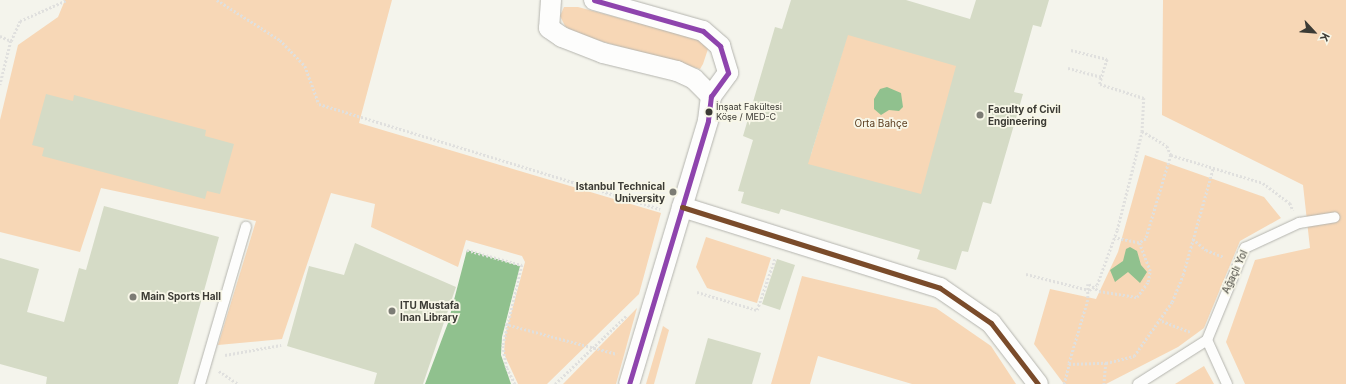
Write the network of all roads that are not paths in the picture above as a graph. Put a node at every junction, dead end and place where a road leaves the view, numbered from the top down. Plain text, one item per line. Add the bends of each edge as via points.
1 (551, 0) edge
2 (594, 0) edge
3 (711, 96) junction
4 (681, 211) junction
5 (1335, 217) dead end
6 (246, 227) dead end
7 (1207, 340) junction
8 (200, 384) edge
9 (629, 384) edge
10 (1038, 384) edge
11 (1138, 384) edge
12 (1227, 384) edge

1 - 3 street via 549,28 562,37 603,53 677,71 694,79
2 - 3 street via 703,31 720,46 728,73
3 - 4 street via 708,121
4 - 9 street
4 - 10 street via 940,288 991,323
5 - 7 lane, Ağaçlı Yol via 1299,223 1245,248
6 - 8 lane
7 - 11 lane
7 - 12 lane

